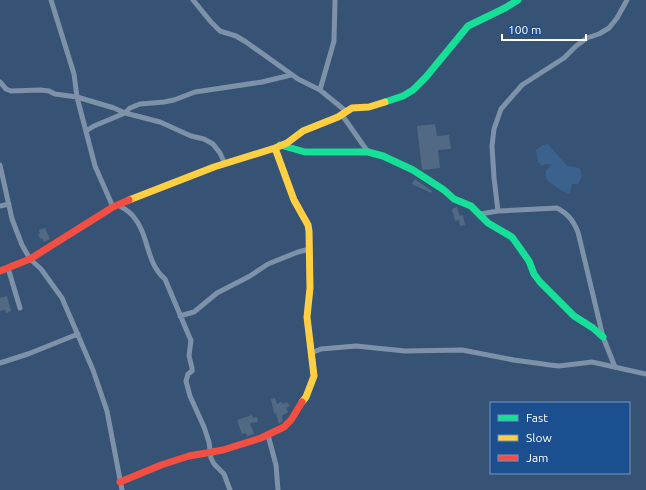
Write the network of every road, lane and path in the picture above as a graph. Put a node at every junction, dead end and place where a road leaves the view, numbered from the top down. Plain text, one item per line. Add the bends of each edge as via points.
1 (51, 0) edge
2 (193, 0) edge
3 (335, 0) edge
4 (518, 0) edge
5 (627, 0) edge
6 (291, 75) junction
7 (0, 82) edge
8 (3, 89) edge
9 (320, 90) junction
10 (77, 97) junction
11 (125, 113) junction
12 (344, 113) junction
13 (86, 131) junction
14 (277, 147) junction
15 (368, 152) junction
16 (225, 164) junction
17 (0, 165) edge
18 (9, 204) junction
19 (0, 206) edge
20 (116, 206) junction
21 (498, 211) junction
22 (480, 214) junction
23 (310, 249) junction
24 (30, 259) junction
25 (8, 268) junction
26 (0, 271) edge
27 (20, 308) dead end
28 (180, 316) junction
29 (78, 334) junction
30 (603, 337) junction
31 (311, 352) junction
32 (0, 363) edge
33 (615, 367) junction
34 (646, 374) edge
35 (268, 435) junction
36 (210, 452) junction
37 (120, 482) junction
38 (122, 490) edge
39 (230, 490) edge
40 (278, 490) edge

1 - 10 street via 74,74
2 - 6 street via 220,31 246,42
3 - 9 street via 334,41
4 - 12 street via 504,10 468,26 413,90 403,96 368,107 352,108
5 - 21 street via 609,28 587,38 564,58 522,85 501,109 494,129 492,146
6 - 9 street
6 - 11 street via 195,92 164,102 140,104
7 - 8 street
8 - 10 street via 40,90
9 - 12 street
10 - 11 street
10 - 13 street
11 - 13 street
11 - 16 street via 160,122 204,139 213,144
12 - 14 street via 303,131
12 - 15 street
13 - 20 street via 95,166
14 - 15 street via 305,152
14 - 16 street
14 - 23 street via 294,200 308,225
15 - 22 street via 413,170
16 - 20 street
17 - 18 street
18 - 19 street
18 - 24 street via 18,234
20 - 24 street
20 - 28 street via 133,215 140,226 151,261 165,279
21 - 22 street
21 - 30 street via 557,208 573,220
22 - 30 street via 488,223 512,237 540,282 574,316
23 - 28 street via 268,264 217,293 194,312
23 - 31 street via 307,317
24 - 25 street
24 - 29 street via 41,269 62,298
25 - 26 street
25 - 27 street
28 - 36 street via 191,340 189,352 192,368 186,378 188,389 204,427
29 - 32 street
29 - 37 street via 104,399
30 - 33 street
31 - 33 street via 356,346 405,351 462,350 550,365 592,362
31 - 35 street via 314,376 306,397 284,427
33 - 34 street
35 - 36 street
35 - 40 street via 276,465
36 - 37 street via 161,465
36 - 39 street via 214,464 224,474
37 - 38 street

